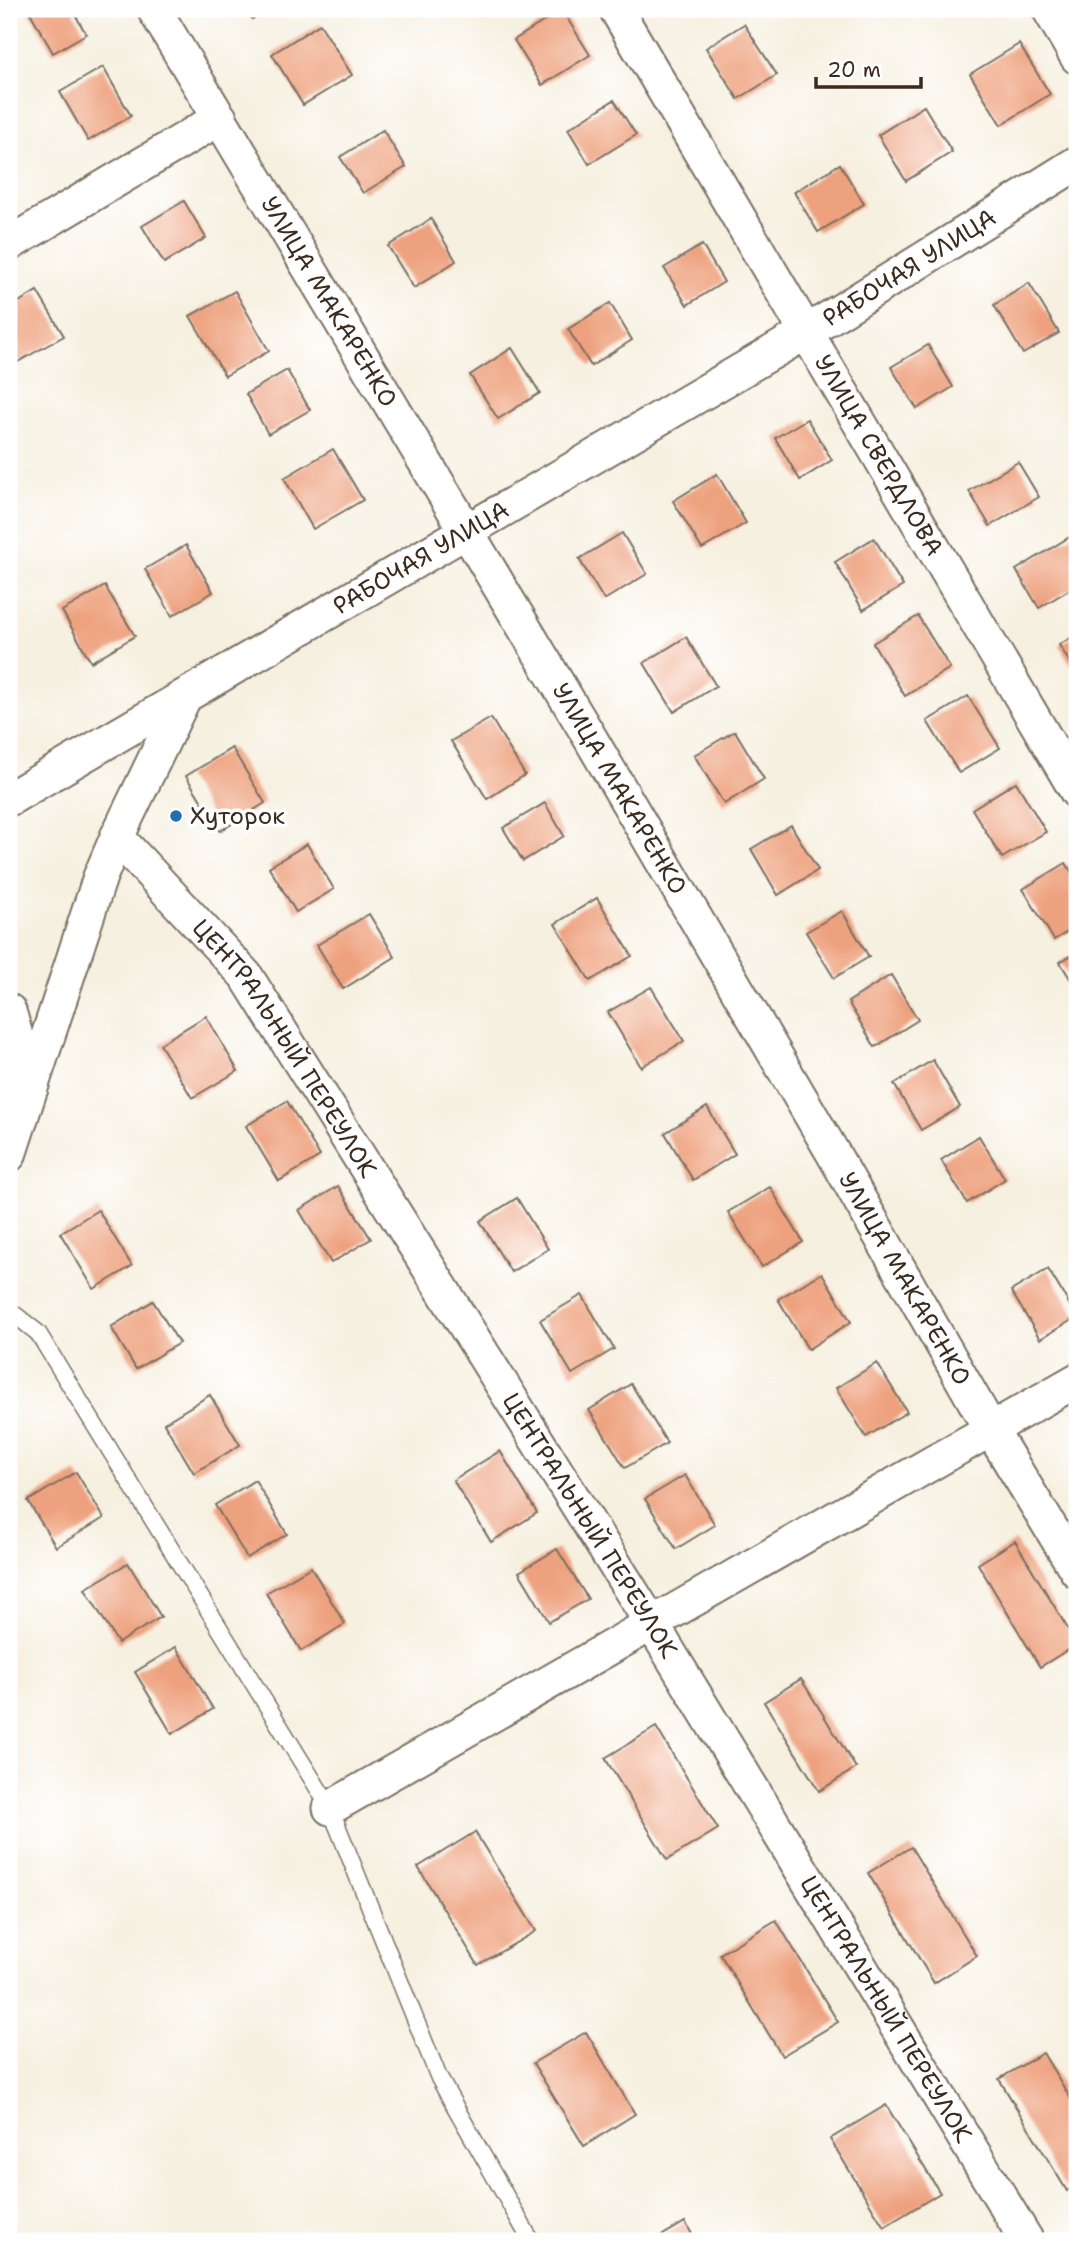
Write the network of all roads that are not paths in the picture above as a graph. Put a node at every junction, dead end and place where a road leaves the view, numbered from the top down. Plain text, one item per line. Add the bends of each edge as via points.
1 (154, 9) edge
2 (616, 9) edge
3 (1049, 9) edge
4 (1077, 57) edge
5 (220, 118) junction
6 (1077, 163) edge
7 (9, 244) edge
8 (805, 333) junction
9 (468, 531) junction
10 (185, 696) junction
11 (1077, 792) edge
12 (9, 799) edge
13 (117, 837) junction
14 (9, 1012) edge
15 (31, 1088) junction
16 (9, 1155) edge
17 (9, 1310) edge
18 (1077, 1381) edge
19 (991, 1430) junction
20 (1077, 1571) edge
21 (652, 1624) junction
22 (330, 1808) junction
23 (531, 2241) edge
24 (1027, 2241) edge

1 - 5 street, УЛИЦА МАКАРЕНКО
2 - 8 street, УЛИЦА СВЕРДЛОВА
3 - 4 street
5 - 7 street
5 - 9 street, УЛИЦА МАКАРЕНКО
6 - 8 street, РАБОЧАЯ УЛИЦА
8 - 9 street, РАБОЧАЯ УЛИЦА
8 - 11 street, УЛИЦА СВЕРДЛОВА
9 - 10 street, РАБОЧАЯ УЛИЦА
9 - 19 street, УЛИЦА МАКАРЕНКО
10 - 12 street, РАБОЧАЯ УЛИЦА
10 - 13 street
13 - 15 street
13 - 21 street, ЦЕНТРАЛЬНЫЙ ПЕРЕУЛОК via 246,976
14 - 15 street
15 - 16 street
17 - 22 lane via 38,1333
18 - 19 street
19 - 20 street, УЛИЦА МАКАРЕНКО
19 - 21 street
21 - 22 street
21 - 24 street, ЦЕНТРАЛЬНЫЙ ПЕРЕУЛОК
22 - 23 lane via 439,2078

